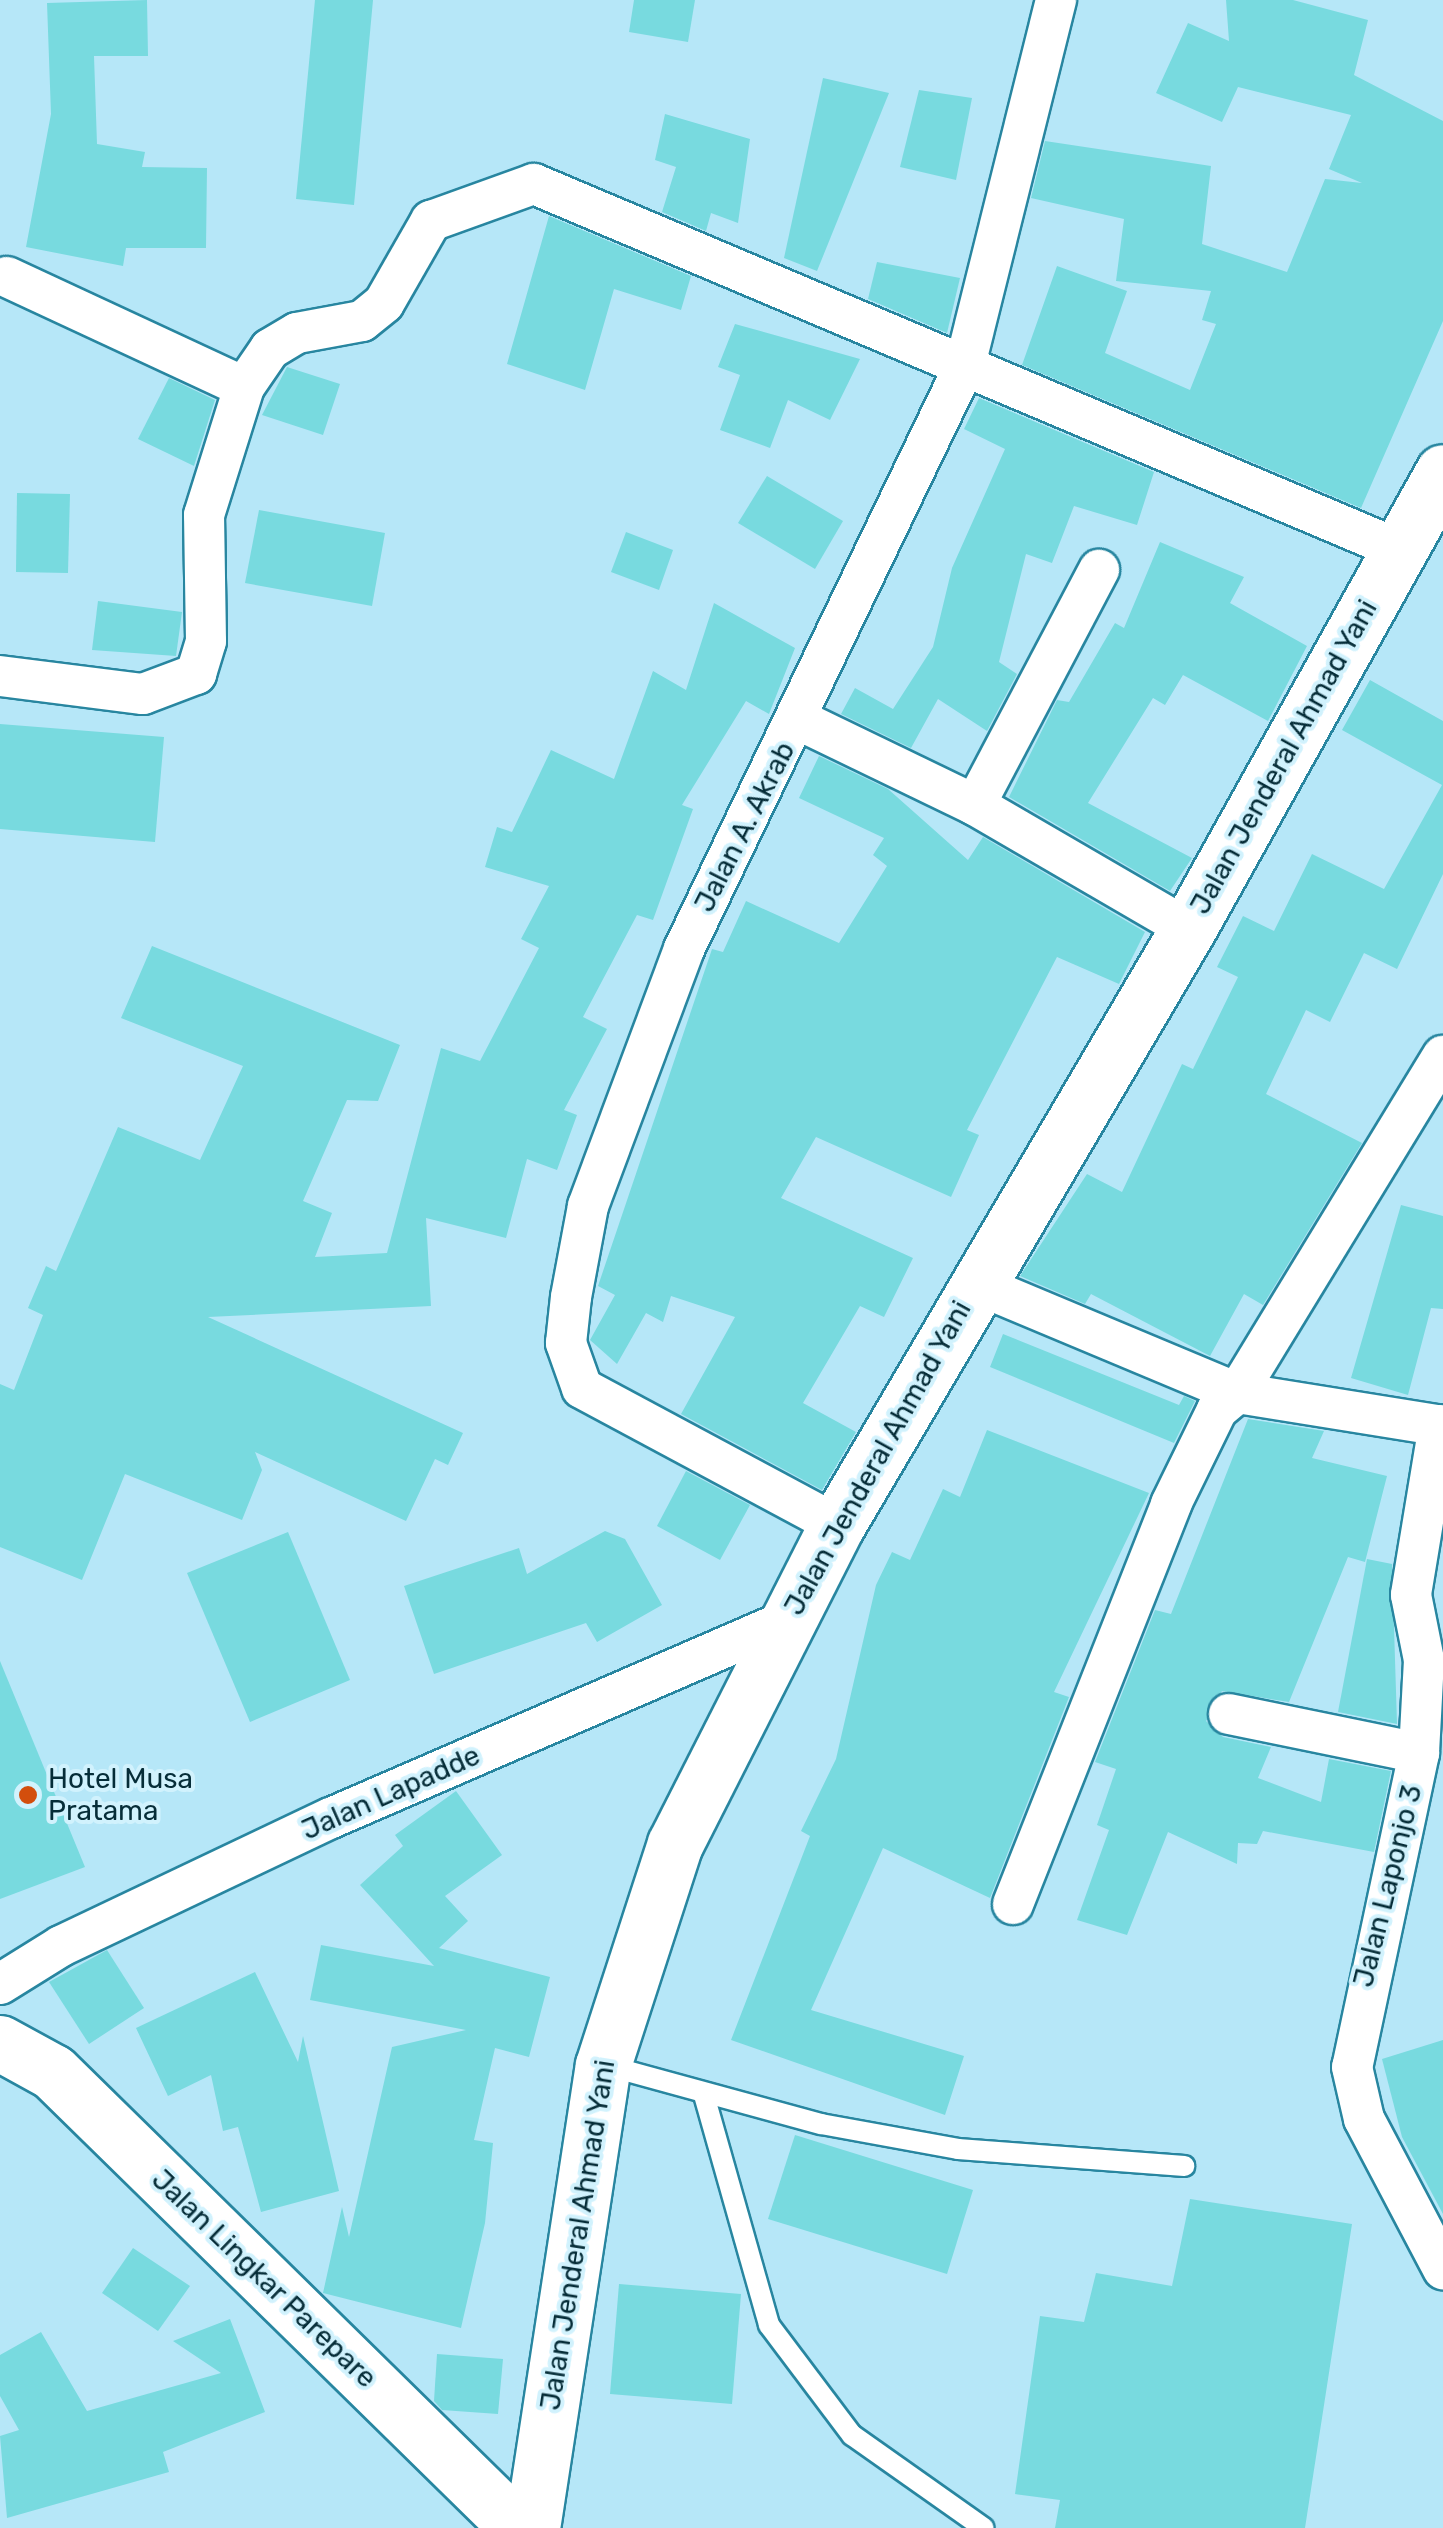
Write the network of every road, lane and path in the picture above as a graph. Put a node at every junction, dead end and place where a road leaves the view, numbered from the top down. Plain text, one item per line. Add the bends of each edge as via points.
1 (1056, 0) edge
2 (7, 277) dead end
3 (966, 365) junction
4 (244, 388) junction
5 (1443, 472) edge
6 (1400, 550) junction
7 (1099, 570) dead end
8 (0, 676) edge
9 (799, 720) junction
10 (975, 806) junction
11 (1188, 929) junction
12 (1443, 1056) edge
13 (974, 1283) junction
14 (1237, 1393) junction
15 (1441, 1426) edge
16 (837, 1525) junction
17 (790, 1619) junction
18 (1228, 1714) dead end
19 (1419, 1753) junction
20 (1013, 1904) dead end
21 (0, 1984) edge
22 (0, 2043) edge
23 (603, 2065) junction
24 (704, 2095) junction
25 (1184, 2166) dead end
26 (1443, 2269) edge
27 (518, 2528) edge
28 (532, 2528) edge
29 (984, 2528) edge

1 - 3 street, Jalan A. Akrab
2 - 4 street
3 - 4 street via 534,184 431,221 384,303 362,321 298,333 270,349
3 - 6 street
3 - 9 street, Jalan A. Akrab
4 - 8 street via 204,515 206,641 196,674 143,694
5 - 6 highway, Jalan Jenderal Ahmad Yani
6 - 11 highway, Jalan Jenderal Ahmad Yani
7 - 10 street
9 - 10 street
9 - 16 street, Jalan A. Akrab via 684,950 608,1151 588,1206 566,1343 582,1388
10 - 11 street
11 - 13 highway, Jalan Jenderal Ahmad Yani
12 - 14 street
13 - 14 street, Jalan Laponjo 3
13 - 16 highway, Jalan Jenderal Ahmad Yani
14 - 15 street, Jalan Laponjo 3
14 - 20 street via 1217,1410 1171,1504
15 - 19 street, Jalan Laponjo 3 via 1411,1596 1424,1660
16 - 17 highway, Jalan Jenderal Ahmad Yani
17 - 21 street, Jalan Lapadde via 330,1818 61,1946
17 - 23 highway, Jalan Jenderal Ahmad Yani via 675,1844
18 - 19 street
19 - 26 street, Jalan Laponjo 3 via 1352,2067 1364,2120
22 - 27 highway, Jalan Lingkar Parepare via 53,2072
23 - 24 lane
23 - 28 highway, Jalan Jenderal Ahmad Yani
24 - 25 lane via 958,2149
24 - 29 lane via 769,2324 852,2435

